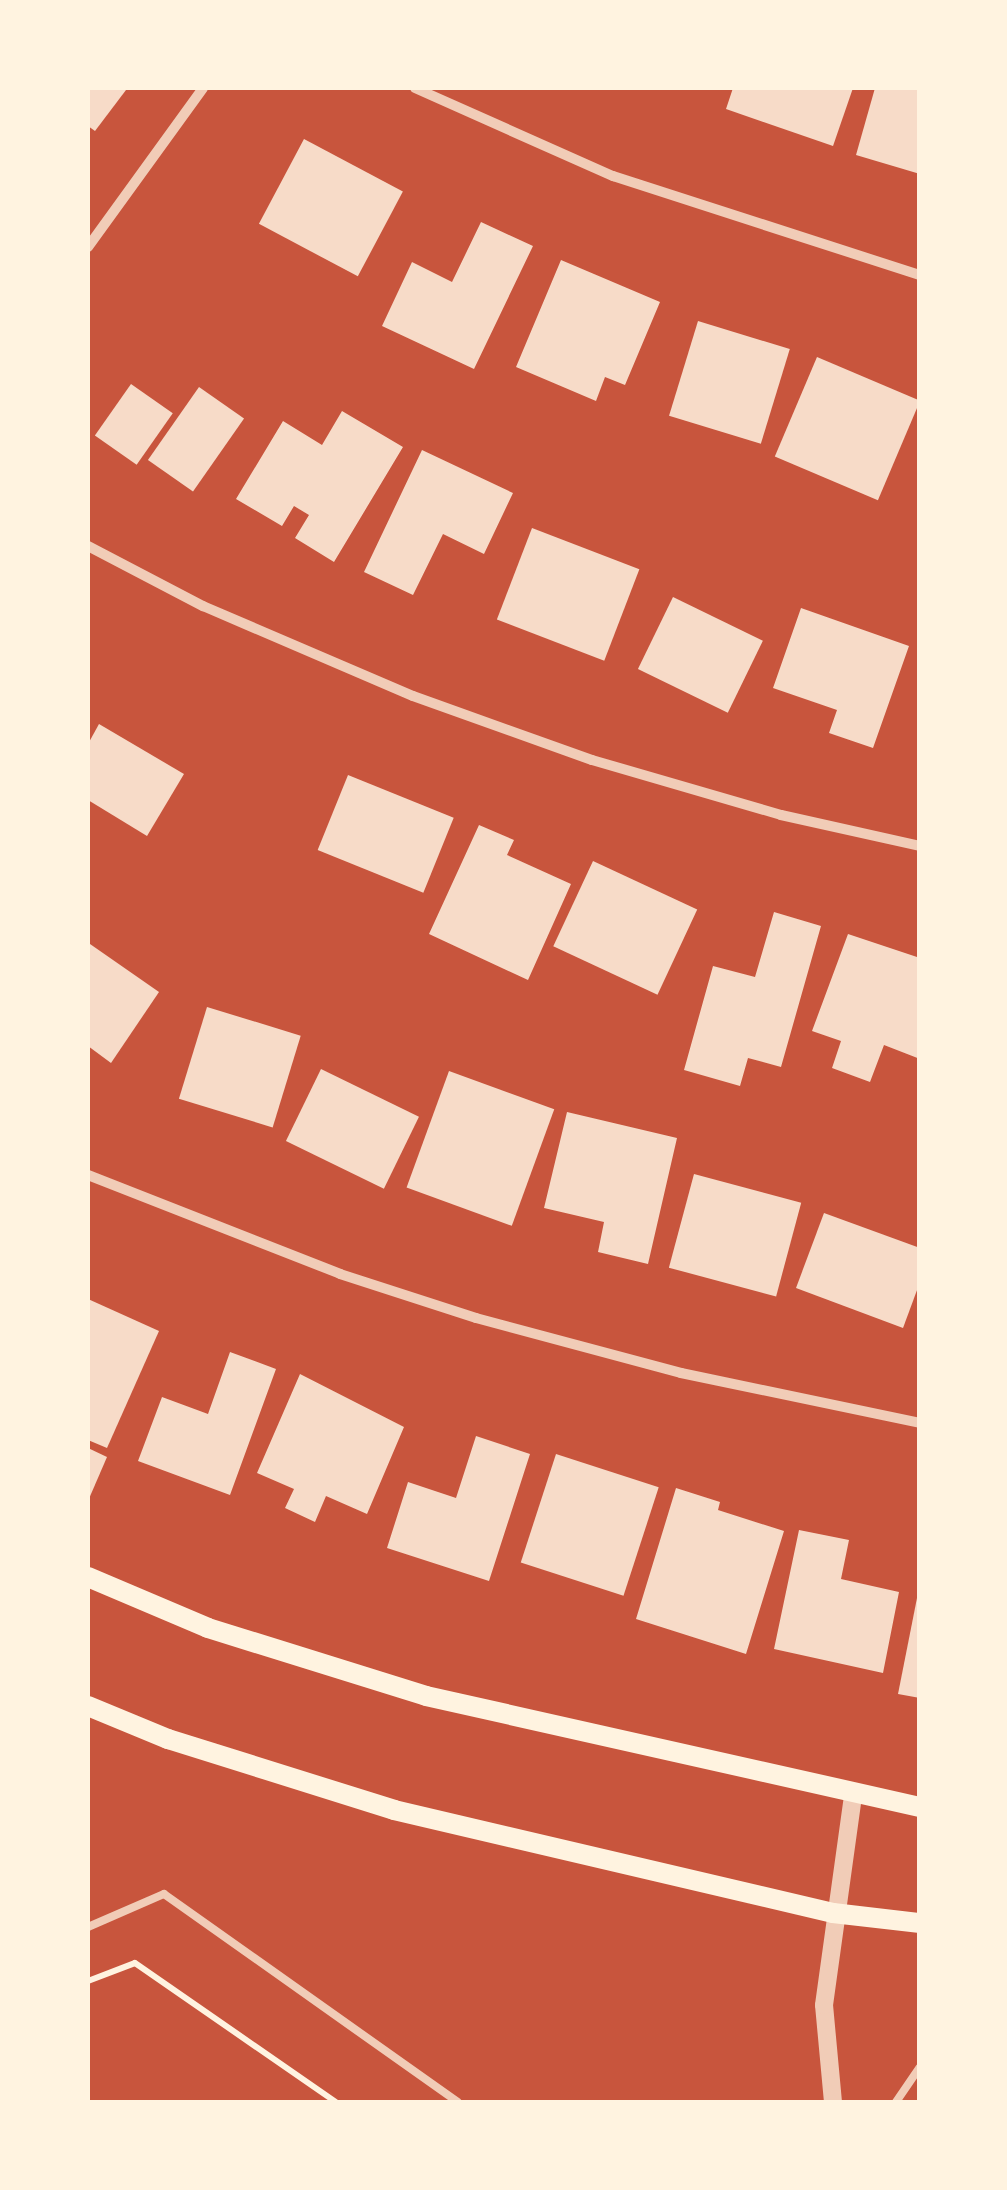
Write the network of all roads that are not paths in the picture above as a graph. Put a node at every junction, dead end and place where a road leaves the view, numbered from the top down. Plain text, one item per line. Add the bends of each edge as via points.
1 (203, 88) edge
2 (415, 88) edge
3 (88, 247) edge
4 (920, 275) edge
5 (88, 546) edge
6 (920, 846) edge
7 (88, 1175) edge
8 (920, 1423) edge
9 (88, 1578) edge
10 (88, 1706) edge
11 (853, 1796) junction
12 (920, 1807) edge
13 (833, 1914) junction
14 (920, 1923) edge
15 (88, 1927) edge
16 (920, 2067) edge
17 (458, 2102) edge
18 (833, 2102) edge
19 (896, 2102) edge

1 - 3 street
2 - 4 street via 613,176
5 - 6 street via 203,606 413,696 592,760
7 - 8 street via 340,1274 476,1318 681,1373
9 - 11 main road via 208,1628 426,1696
10 - 13 main road via 168,1739 394,1810
11 - 12 main road
11 - 13 street
13 - 14 main road
13 - 18 street via 824,2005
15 - 17 lane via 164,1894
16 - 19 lane

